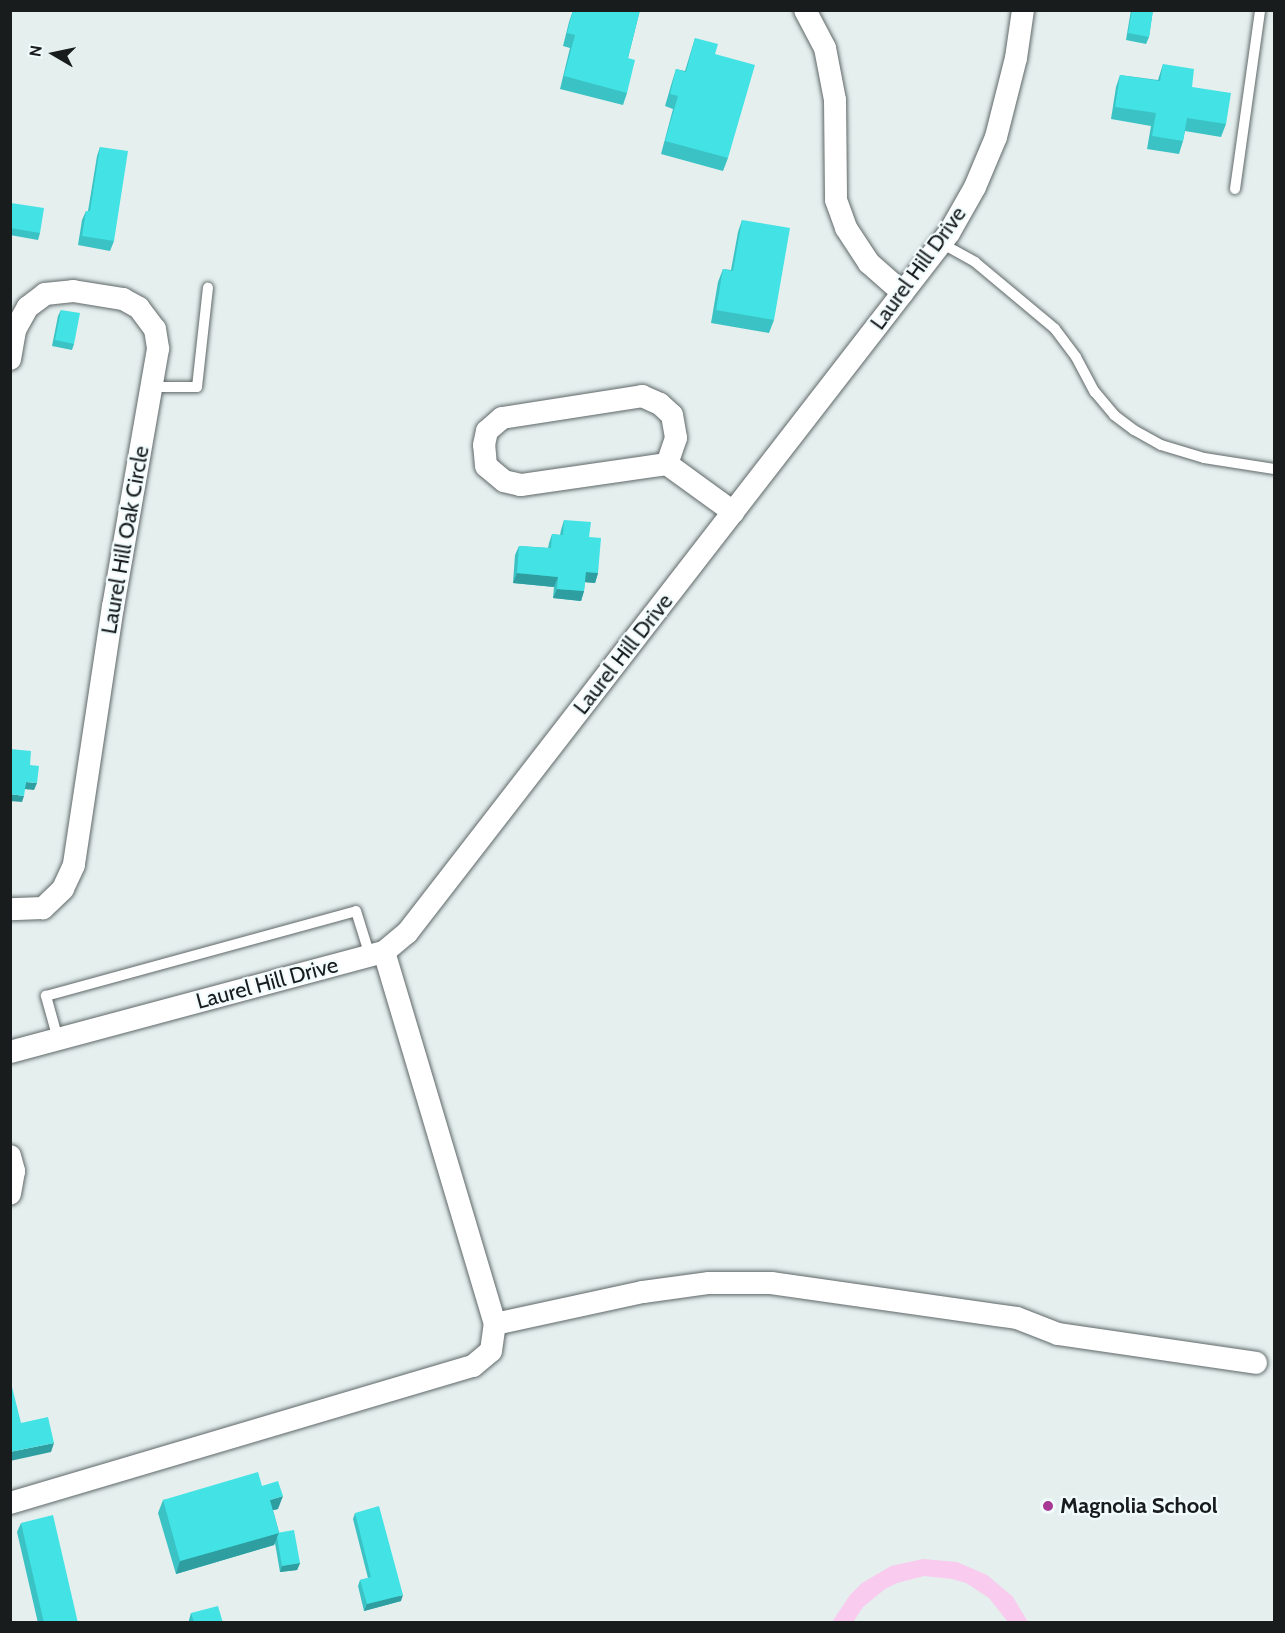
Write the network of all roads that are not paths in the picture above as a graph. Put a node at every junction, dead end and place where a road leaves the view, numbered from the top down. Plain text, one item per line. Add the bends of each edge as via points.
1 (805, 10) edge
2 (1023, 10) edge
3 (1260, 10) edge
4 (1235, 189) dead end
5 (941, 243) junction
6 (208, 288) dead end
7 (903, 292) junction
8 (10, 359) edge
9 (151, 387) junction
10 (666, 464) junction
11 (1275, 469) edge
12 (733, 512) junction
13 (10, 909) edge
14 (377, 954) junction
15 (58, 1039) junction
16 (10, 1052) edge
17 (10, 1156) edge
18 (10, 1194) edge
19 (495, 1324) junction
20 (1256, 1363) dead end
21 (10, 1503) edge

1 - 7 street via 825,48 835,100 836,200 846,228 869,263
2 - 5 street, Laurel Hill Drive via 1016,58 996,137 975,187
3 - 4 lane
5 - 7 street, Laurel Hill Drive
5 - 11 lane via 975,262 1055,329 1095,392 1114,415 1134,430 1161,445 1204,458
6 - 9 lane via 197,387
7 - 12 street, Laurel Hill Drive
8 - 9 street, Laurel Hill Oak Circle via 15,330 28,307 45,294 73,291 123,299 140,308 155,329 158,349
9 - 13 street, Laurel Hill Oak Circle via 74,866 63,889 44,908
10 - 10 street via 676,438 672,414 642,396 502,418 487,431 483,444 486,466 504,481 521,485
10 - 12 street
12 - 14 street, Laurel Hill Drive via 407,933
14 - 15 street, Laurel Hill Drive
14 - 15 lane via 356,911 46,996
14 - 19 street
15 - 16 street, Laurel Hill Drive
17 - 18 street via 14,1171
19 - 20 street via 644,1292 709,1283 771,1283 1017,1318 1068,1336
19 - 21 street via 491,1351 473,1366

